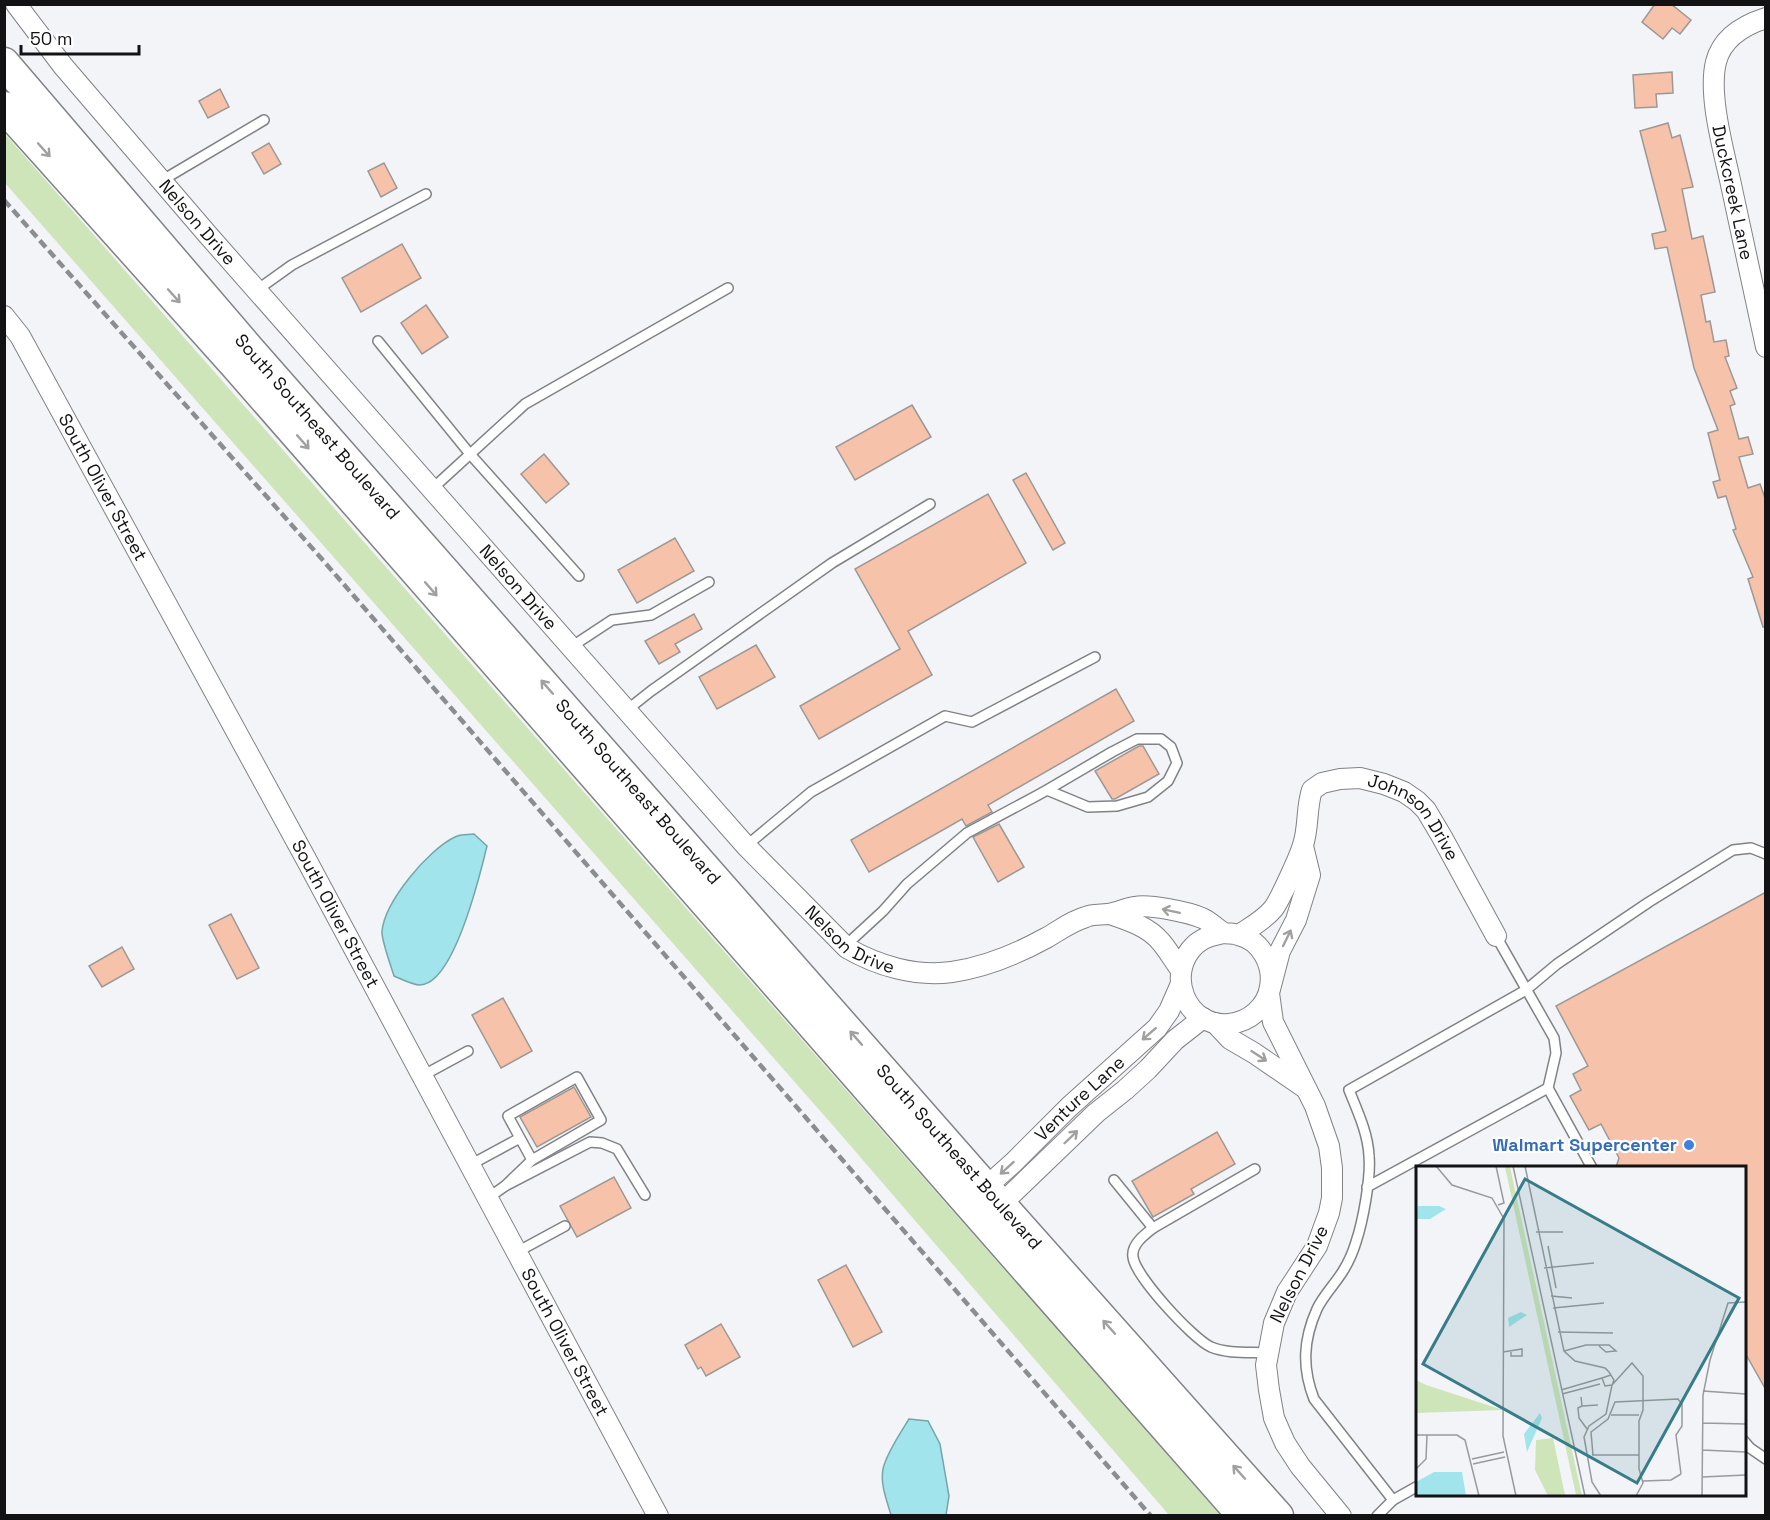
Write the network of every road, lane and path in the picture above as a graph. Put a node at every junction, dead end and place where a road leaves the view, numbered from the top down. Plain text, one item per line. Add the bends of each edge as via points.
1 (16, 4) edge
2 (1766, 18) edge
3 (4, 63) edge
4 (4, 107) edge
5 (264, 120) dead end
6 (161, 180) junction
7 (426, 194) dead end
8 (728, 288) dead end
9 (256, 290) junction
10 (4, 316) edge
11 (378, 342) dead end
12 (1766, 347) edge
13 (470, 454) junction
14 (432, 489) junction
15 (930, 504) dead end
16 (579, 576) dead end
17 (709, 582) dead end
18 (571, 646) junction
19 (1095, 657) dead end
20 (627, 710) junction
21 (1047, 790) junction
22 (746, 846) junction
23 (1304, 846) junction
24 (1766, 854) edge
25 (1110, 914) junction
26 (1232, 934) junction
27 (1496, 936) joint
28 (844, 946) junction
29 (1180, 978) junction
30 (1526, 990) junction
31 (1269, 993) junction
32 (1209, 1021) junction
33 (468, 1051) dead end
34 (422, 1076) junction
35 (1305, 1088) junction
36 (1548, 1088) junction
37 (520, 1138) junction
38 (532, 1160) junction
39 (470, 1166) junction
40 (1591, 1166) edge
41 (1255, 1170) dead end
42 (1114, 1180) dead end
43 (506, 1186) junction
44 (1367, 1187) junction
45 (645, 1196) dead end
46 (488, 1198) junction
47 (984, 1204) junction
48 (565, 1226) dead end
49 (1153, 1228) junction
50 (517, 1252) junction
51 (1267, 1353) junction
52 (1746, 1443) edge
53 (1766, 1459) edge
54 (1416, 1487) edge
55 (1393, 1500) junction
56 (658, 1515) edge
57 (1243, 1515) edge
58 (1278, 1515) edge
59 (1341, 1515) edge
60 (1377, 1515) edge

1 - 6 street, Nelson Drive via 63,66
2 - 12 street, Duckcreek Lane via 1743,27 1728,41 1716,61 1715,100
47 -> 3 main road, South Southeast Boulevard
4 -> 47 main road, South Southeast Boulevard
5 - 6 lane
6 - 9 street, Nelson Drive
7 - 9 lane via 292,265
8 - 13 lane via 525,404
9 - 14 street, Nelson Drive
10 - 34 street, South Oliver Street via 20,336
11 - 13 lane
13 - 14 lane
13 - 16 lane
14 - 18 street, Nelson Drive
15 - 20 lane via 832,563
17 - 18 lane via 651,615 612,620
18 - 20 street, Nelson Drive
19 - 22 lane via 972,722 945,716 811,792
20 - 22 street, Nelson Drive
21 - 21 lane via 1137,739 1161,739 1171,747 1177,763 1168,781 1148,797 1117,806 1088,807
21 - 28 lane via 967,833 907,884
22 - 28 street, Nelson Drive
23 - 26 street via 1274,908 1259,922
23 - 27 street, Johnson Drive via 1308,802 1312,790 1322,783 1360,778 1404,792 1426,810
31 -> 23 street via 1280,951 1296,920 1310,875
24 - 30 lane via 1751,848 1734,850 1557,964
26 -> 25 street, Nelson Drive via 1203,918 1164,909 1136,906
25 - 28 street, Nelson Drive via 1087,916 1014,954 951,972 894,967 868,960
25 - 29 street via 1133,922 1160,940
26 - 29 street via 1209,936 1196,944 1186,956
26 - 31 street via 1252,941 1263,951 1272,979
27 - 30 lane
29 - 32 street via 1184,999
29 -> 47 street, Venture Lane via 1169,1011 1157,1028 1069,1107 1029,1148
30 - 36 lane via 1554,1038 1556,1053
30 - 44 lane via 1349,1090 1370,1155
31 - 32 street via 1263,1005 1248,1018 1229,1024
31 - 35 street, Nelson Drive via 1273,1022
32 -> 35 street, Nelson Drive via 1230,1040
47 -> 32 street, Venture Lane via 1125,1090 1174,1040
33 - 34 lane
34 - 39 street, South Oliver Street
35 - 51 street, Nelson Drive via 1329,1146 1332,1198 1317,1246 1280,1308
36 - 40 lane
36 - 44 lane
37 - 38 lane
37 - 38 lane via 508,1116 577,1077 602,1120
37 - 39 lane
38 - 43 lane
39 - 46 street, South Oliver Street
41 - 49 lane
42 - 49 lane
43 - 45 lane via 590,1142 617,1149
43 - 46 lane
44 - 55 lane via 1356,1242 1344,1269 1317,1308 1305,1361 1314,1399
46 - 50 street, South Oliver Street
47 - 57 main road, South Southeast Boulevard
58 -> 47 main road, South Southeast Boulevard
48 - 50 lane
49 - 51 lane via 1135,1245 1132,1255 1137,1269 1176,1319 1214,1348
50 - 56 street, South Oliver Street
51 - 59 street, Nelson Drive via 1274,1418 1300,1466
52 - 53 lane
54 - 55 lane
55 - 60 lane

